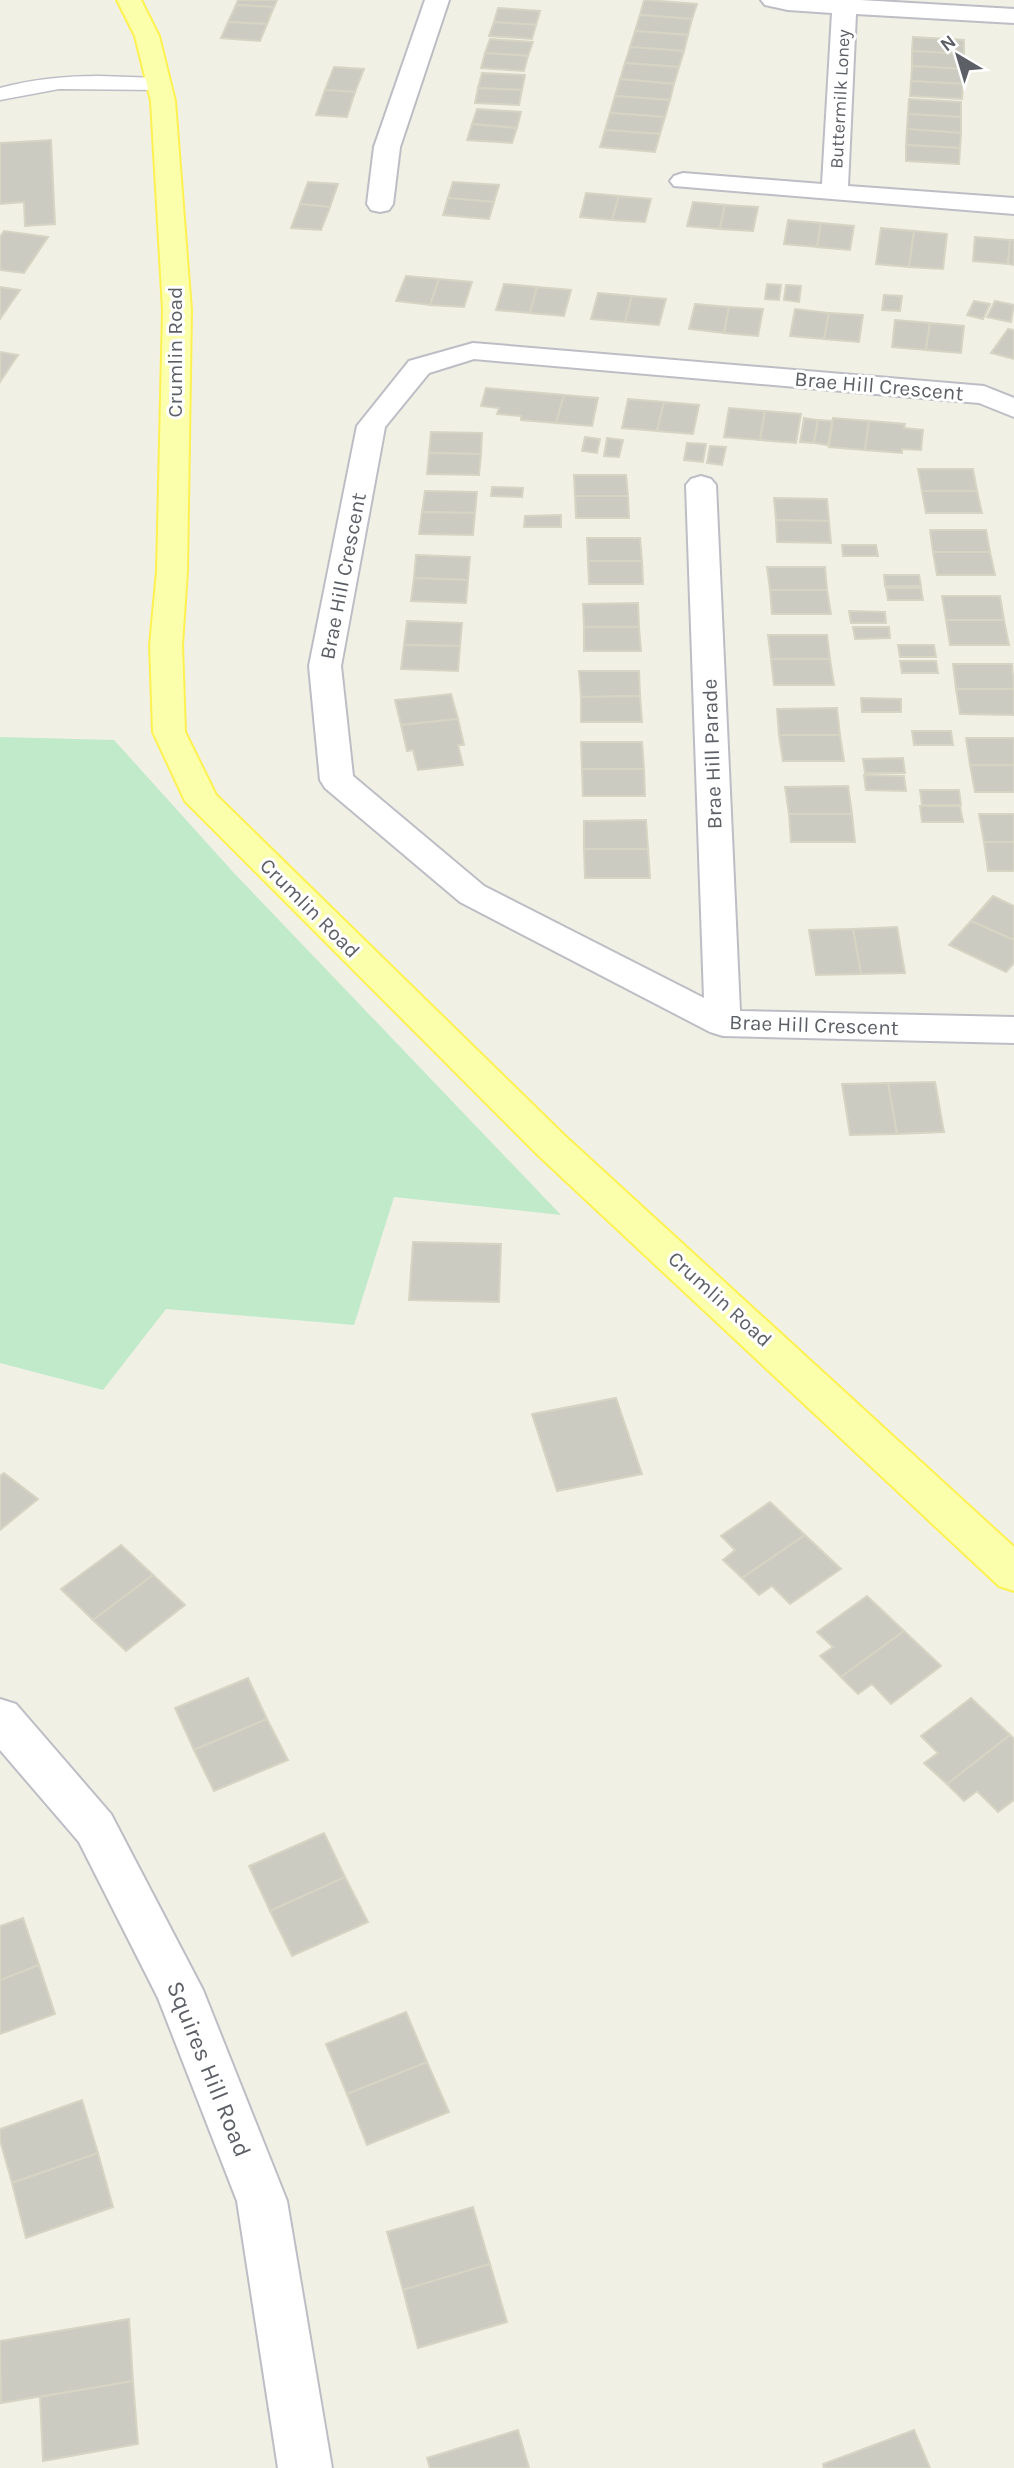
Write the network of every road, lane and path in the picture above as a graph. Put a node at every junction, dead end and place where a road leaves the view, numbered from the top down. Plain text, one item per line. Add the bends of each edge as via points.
1 (129, 0) edge
2 (437, 0) edge
3 (773, 0) edge
4 (845, 3) edge
5 (1014, 16) edge
6 (159, 84) junction
7 (0, 94) edge
8 (683, 181) dead end
9 (835, 192) junction
10 (380, 204) dead end
11 (1014, 206) edge
12 (1014, 408) edge
13 (701, 485) dead end
14 (723, 1023) junction
15 (1014, 1030) edge
16 (1014, 1573) edge
17 (0, 1718) edge
18 (305, 2468) edge

1 - 6 main road, Crumlin Road via 147,36
2 - 10 street via 387,147
3 - 4 street, Buttermilk Loney
4 - 5 street, Buttermilk Loney
4 - 9 street, Buttermilk Loney
6 - 7 lane via 64,82
6 - 16 main road, Crumlin Road via 177,310 172,571 166,645 169,732 202,800 552,1146
8 - 9 street, Buttermilk Loney
9 - 11 street, Buttermilk Loney
12 - 14 street, Brae Hill Crescent via 984,395 472,351 419,367 371,426 325,666 337,780 472,894
13 - 14 street, Brae Hill Parade
14 - 15 street, Brae Hill Crescent
17 - 18 street, Squires Hill Road via 95,1828 179,1990 262,2201

